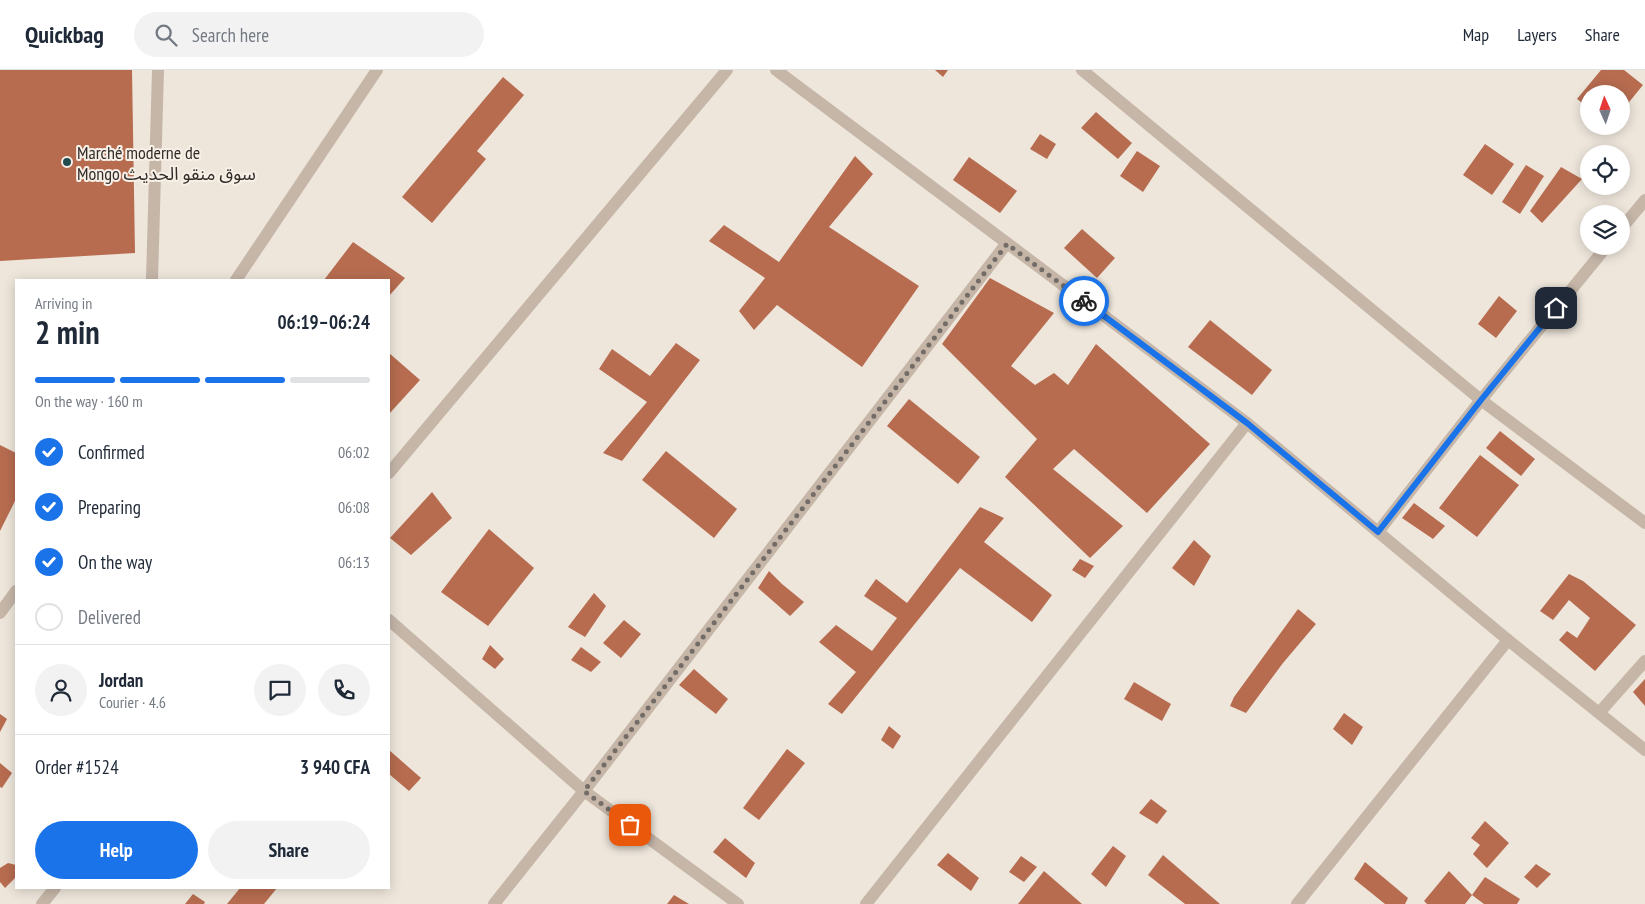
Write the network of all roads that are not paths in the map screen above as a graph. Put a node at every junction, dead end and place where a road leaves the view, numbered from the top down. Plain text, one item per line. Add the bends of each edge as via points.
1 (158, 70) edge
2 (376, 70) edge
3 (727, 70) edge
4 (776, 70) edge
5 (1082, 70) edge
6 (1645, 200) edge
7 (1630, 218) edge
8 (1007, 244) junction
9 (1600, 255) edge
10 (152, 279) edge
11 (237, 279) edge
12 (1481, 400) junction
13 (1247, 423) junction
14 (390, 471) edge
15 (1645, 523) edge
16 (1378, 532) junction
17 (15, 592) edge
18 (0, 613) edge
19 (390, 621) edge
20 (1508, 640) junction
21 (1645, 661) edge
22 (1599, 713) junction
23 (1645, 750) edge
24 (584, 791) junction
25 (54, 889) edge
26 (42, 904) edge
27 (494, 904) edge
28 (738, 904) edge
29 (866, 904) edge
30 (1297, 904) edge

1 - 10 street
2 - 11 street
3 - 14 street
4 - 8 street
5 - 12 street
6 - 7 street
8 - 13 street
8 - 24 street
9 - 12 street
12 - 15 street
12 - 16 street
13 - 16 street
13 - 29 street
16 - 20 street
17 - 18 street
19 - 24 street
20 - 22 street
20 - 30 street
21 - 22 street
22 - 23 street
24 - 27 street
24 - 28 street
25 - 26 street

